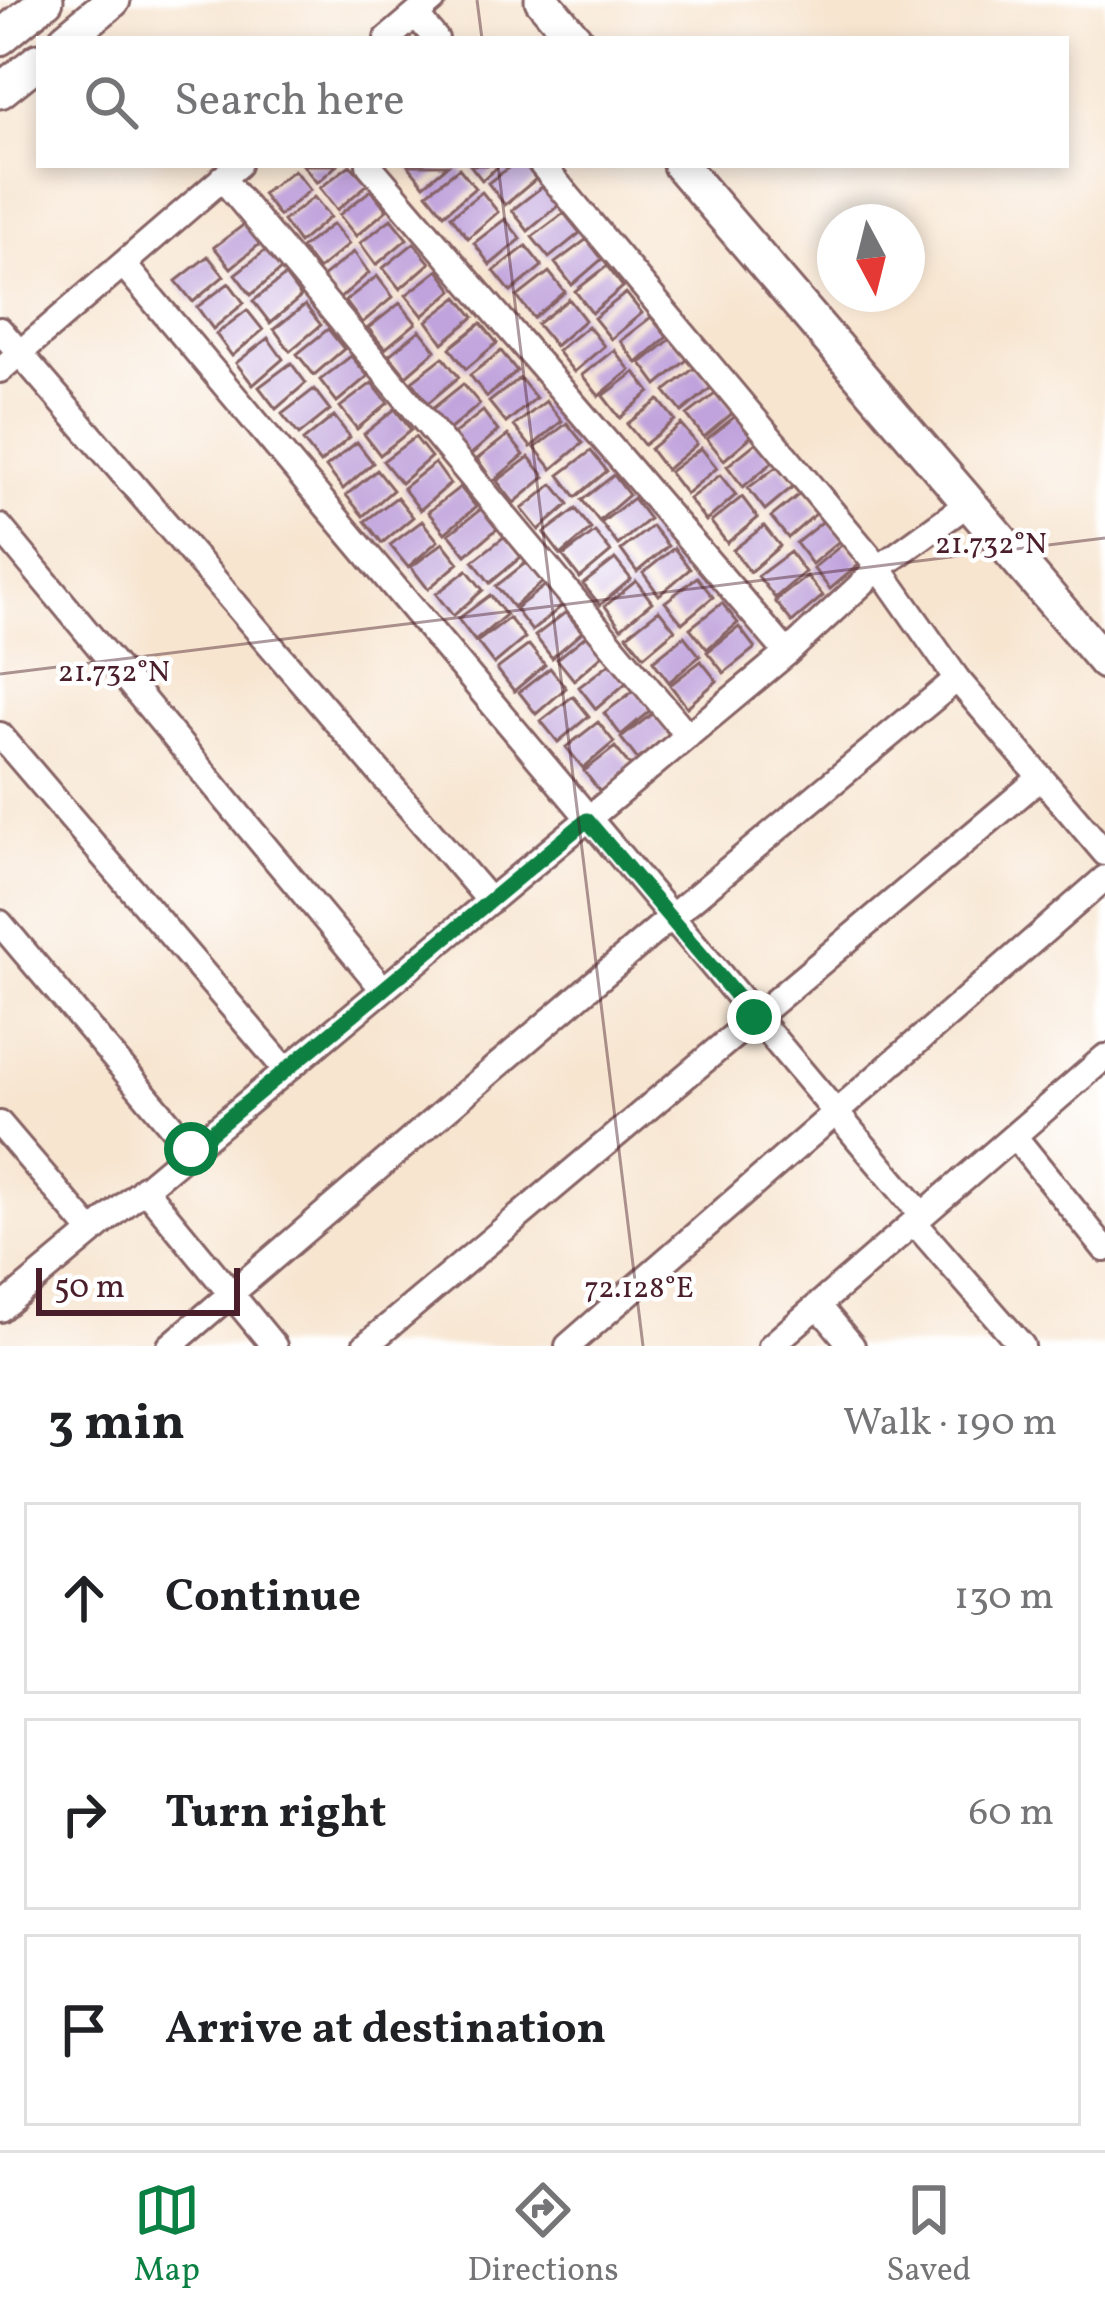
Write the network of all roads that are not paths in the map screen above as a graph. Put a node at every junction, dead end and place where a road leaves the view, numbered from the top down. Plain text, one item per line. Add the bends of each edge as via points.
1 (46, 0) edge
2 (113, 0) edge
3 (542, 0) edge
4 (424, 7) edge
5 (70, 36) edge
6 (390, 36) edge
7 (435, 36) edge
8 (572, 36) edge
9 (0, 38) edge
10 (36, 62) edge
11 (0, 91) edge
12 (371, 168) edge
13 (545, 168) edge
14 (683, 168) edge
15 (230, 171) edge
16 (123, 264) junction
17 (0, 330) edge
18 (9, 362) edge
19 (970, 502) junction
20 (0, 527) edge
21 (879, 568) junction
22 (787, 653) junction
23 (1105, 662) edge
24 (957, 679) junction
25 (0, 735) edge
26 (688, 736) junction
27 (1040, 778) junction
28 (587, 820) junction
29 (1105, 853) edge
30 (1105, 878) edge
31 (490, 901) junction
32 (670, 918) junction
33 (0, 923) edge
34 (383, 989) junction
35 (754, 1017) junction
36 (1105, 1058) edge
37 (286, 1070) junction
38 (837, 1115) junction
39 (0, 1124) edge
40 (1014, 1136) junction
41 (191, 1149) junction
42 (144, 1188) junction
43 (918, 1219) junction
44 (92, 1232) junction
45 (1105, 1249) edge
46 (231, 1294) junction
47 (818, 1305) junction
48 (0, 1309) edge
49 (170, 1346) edge
50 (274, 1346) edge
51 (365, 1346) edge
52 (568, 1346) edge
53 (771, 1346) edge
54 (852, 1346) edge
55 (1022, 1346) edge

1 - 9 street
2 - 5 street
3 - 8 street
4 - 6 street
4 - 7 street
10 - 11 street
12 - 22 street
13 - 21 street
14 - 19 street
15 - 16 street
15 - 26 street
16 - 18 street
16 - 28 street
17 - 18 street
18 - 31 street
19 - 21 street
19 - 23 street
20 - 34 street
21 - 22 street
21 - 24 street
22 - 26 street
24 - 27 street
24 - 32 street
25 - 37 street
26 - 28 street
27 - 29 street
27 - 35 street
28 - 31 street
28 - 32 street
30 - 38 street
31 - 34 street
32 - 35 street
32 - 46 street
33 - 41 street
34 - 37 street
35 - 38 street
35 - 51 street
36 - 40 street
37 - 41 street
38 - 43 street
38 - 52 street
39 - 44 street
40 - 43 street
40 - 45 street
41 - 42 street
42 - 44 street
42 - 46 street
43 - 47 street
43 - 55 street
44 - 48 street
46 - 49 street
46 - 50 street
47 - 53 street
47 - 54 street

